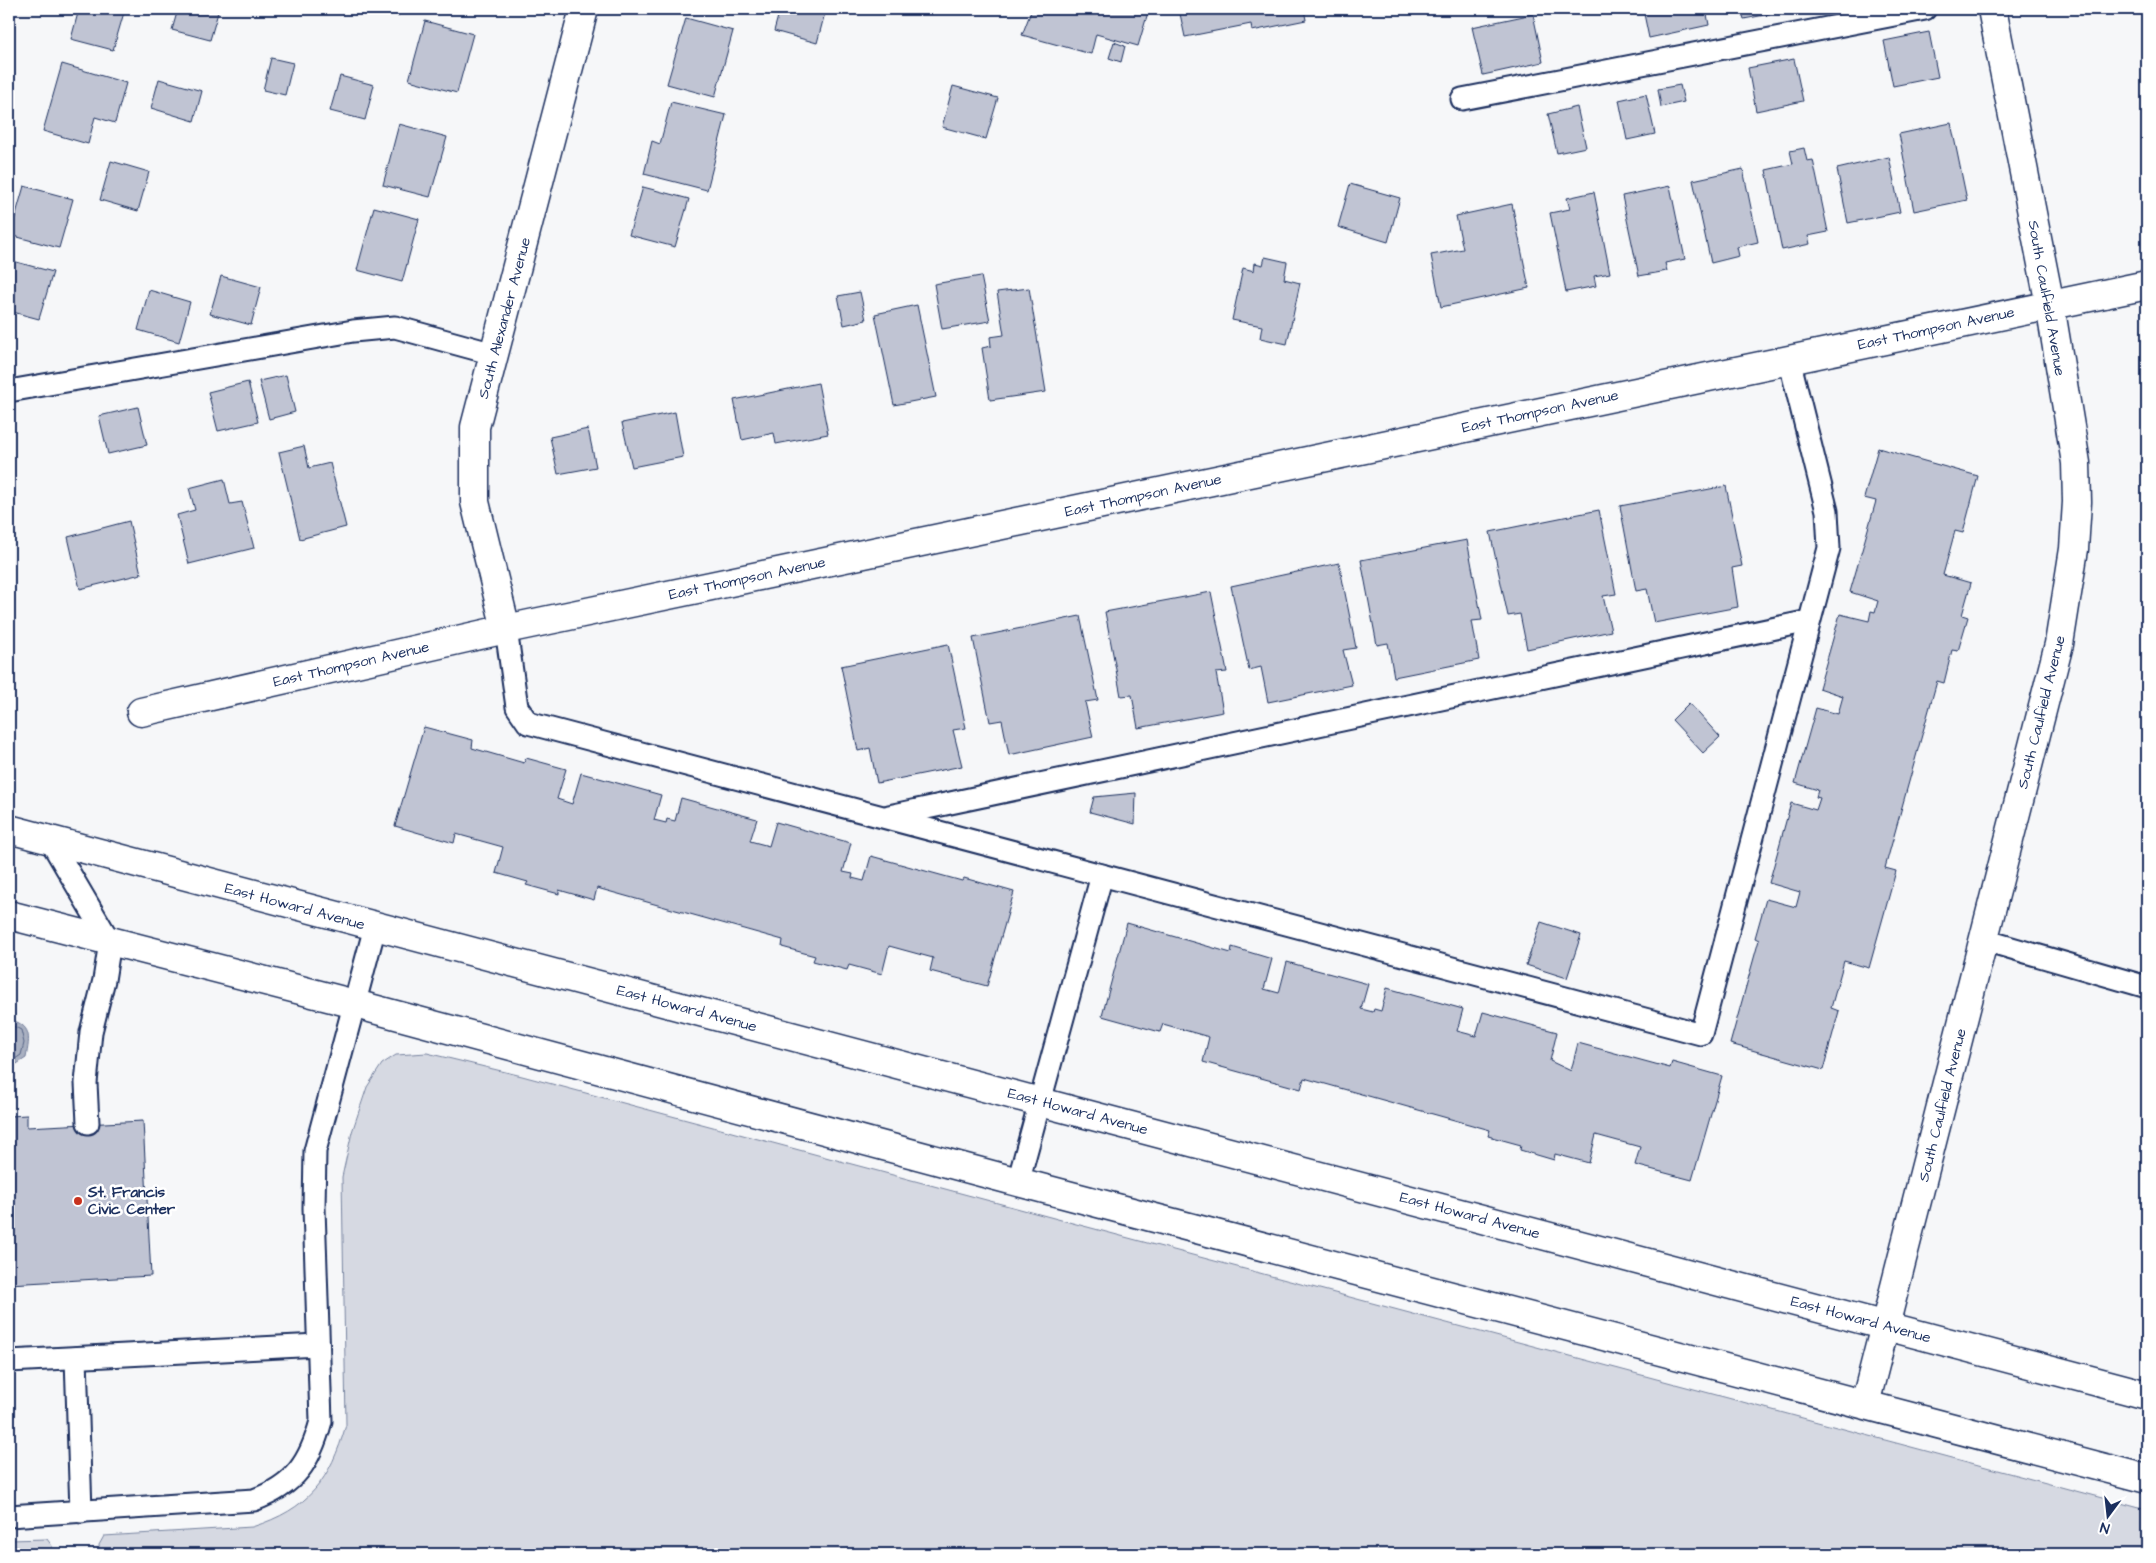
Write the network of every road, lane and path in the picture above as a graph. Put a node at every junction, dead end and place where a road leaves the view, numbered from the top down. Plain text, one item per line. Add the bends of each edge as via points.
1 (584, 9) edge
2 (1925, 9) edge
3 (1992, 9) edge
4 (1462, 99) dead end
5 (2147, 285) edge
6 (2050, 305) junction
7 (494, 354) junction
8 (1789, 359) junction
9 (9, 390) edge
10 (1809, 621) junction
11 (506, 629) junction
12 (141, 712) dead end
13 (884, 817) junction
14 (9, 828) edge
15 (50, 840) junction
16 (1102, 874) junction
17 (9, 915) edge
18 (375, 927) junction
19 (1984, 940) junction
20 (110, 942) junction
21 (2147, 986) edge
22 (355, 1004) junction
23 (1040, 1101) junction
24 (88, 1123) dead end
25 (1018, 1182) junction
26 (1886, 1326) junction
27 (318, 1345) junction
28 (76, 1358) junction
29 (9, 1361) edge
30 (2147, 1395) edge
31 (1865, 1404) junction
32 (2147, 1478) edge
33 (81, 1512) junction
34 (9, 1516) edge

1 - 7 main road, South Alexander Avenue
2 - 4 lane
3 - 6 main road, South Caulfield Avenue
5 - 6 main road, East Thompson Avenue
6 - 8 main road, East Thompson Avenue
6 - 19 main road, South Caulfield Avenue via 2076,463 2074,549 2059,644
7 - 9 lane via 396,327 353,331
7 - 11 main road, South Alexander Avenue via 475,428 475,502
8 - 10 lane via 1828,511 1829,548
8 - 11 main road, East Thompson Avenue
10 - 13 lane
10 - 16 lane via 1701,1034
11 - 12 main road, East Thompson Avenue
11 - 13 lane via 517,707 528,723
13 - 16 lane
14 - 15 main road, East Howard Avenue
15 - 18 main road, East Howard Avenue
15 - 20 lane
16 - 23 lane
17 - 20 main road
18 - 22 lane
18 - 23 main road, East Howard Avenue
19 - 21 lane
19 - 26 main road, South Caulfield Avenue
20 - 22 main road
20 - 24 lane via 91,1032 86,1083
22 - 25 main road
22 - 27 lane via 315,1151
23 - 25 lane
23 - 26 main road, East Howard Avenue
25 - 31 main road
26 - 30 main road, East Howard Avenue
26 - 31 main road, South Caulfield Avenue
27 - 28 lane
27 - 33 lane via 321,1421 310,1454 287,1484 254,1500
28 - 29 lane
28 - 33 lane
31 - 32 main road
33 - 34 lane

